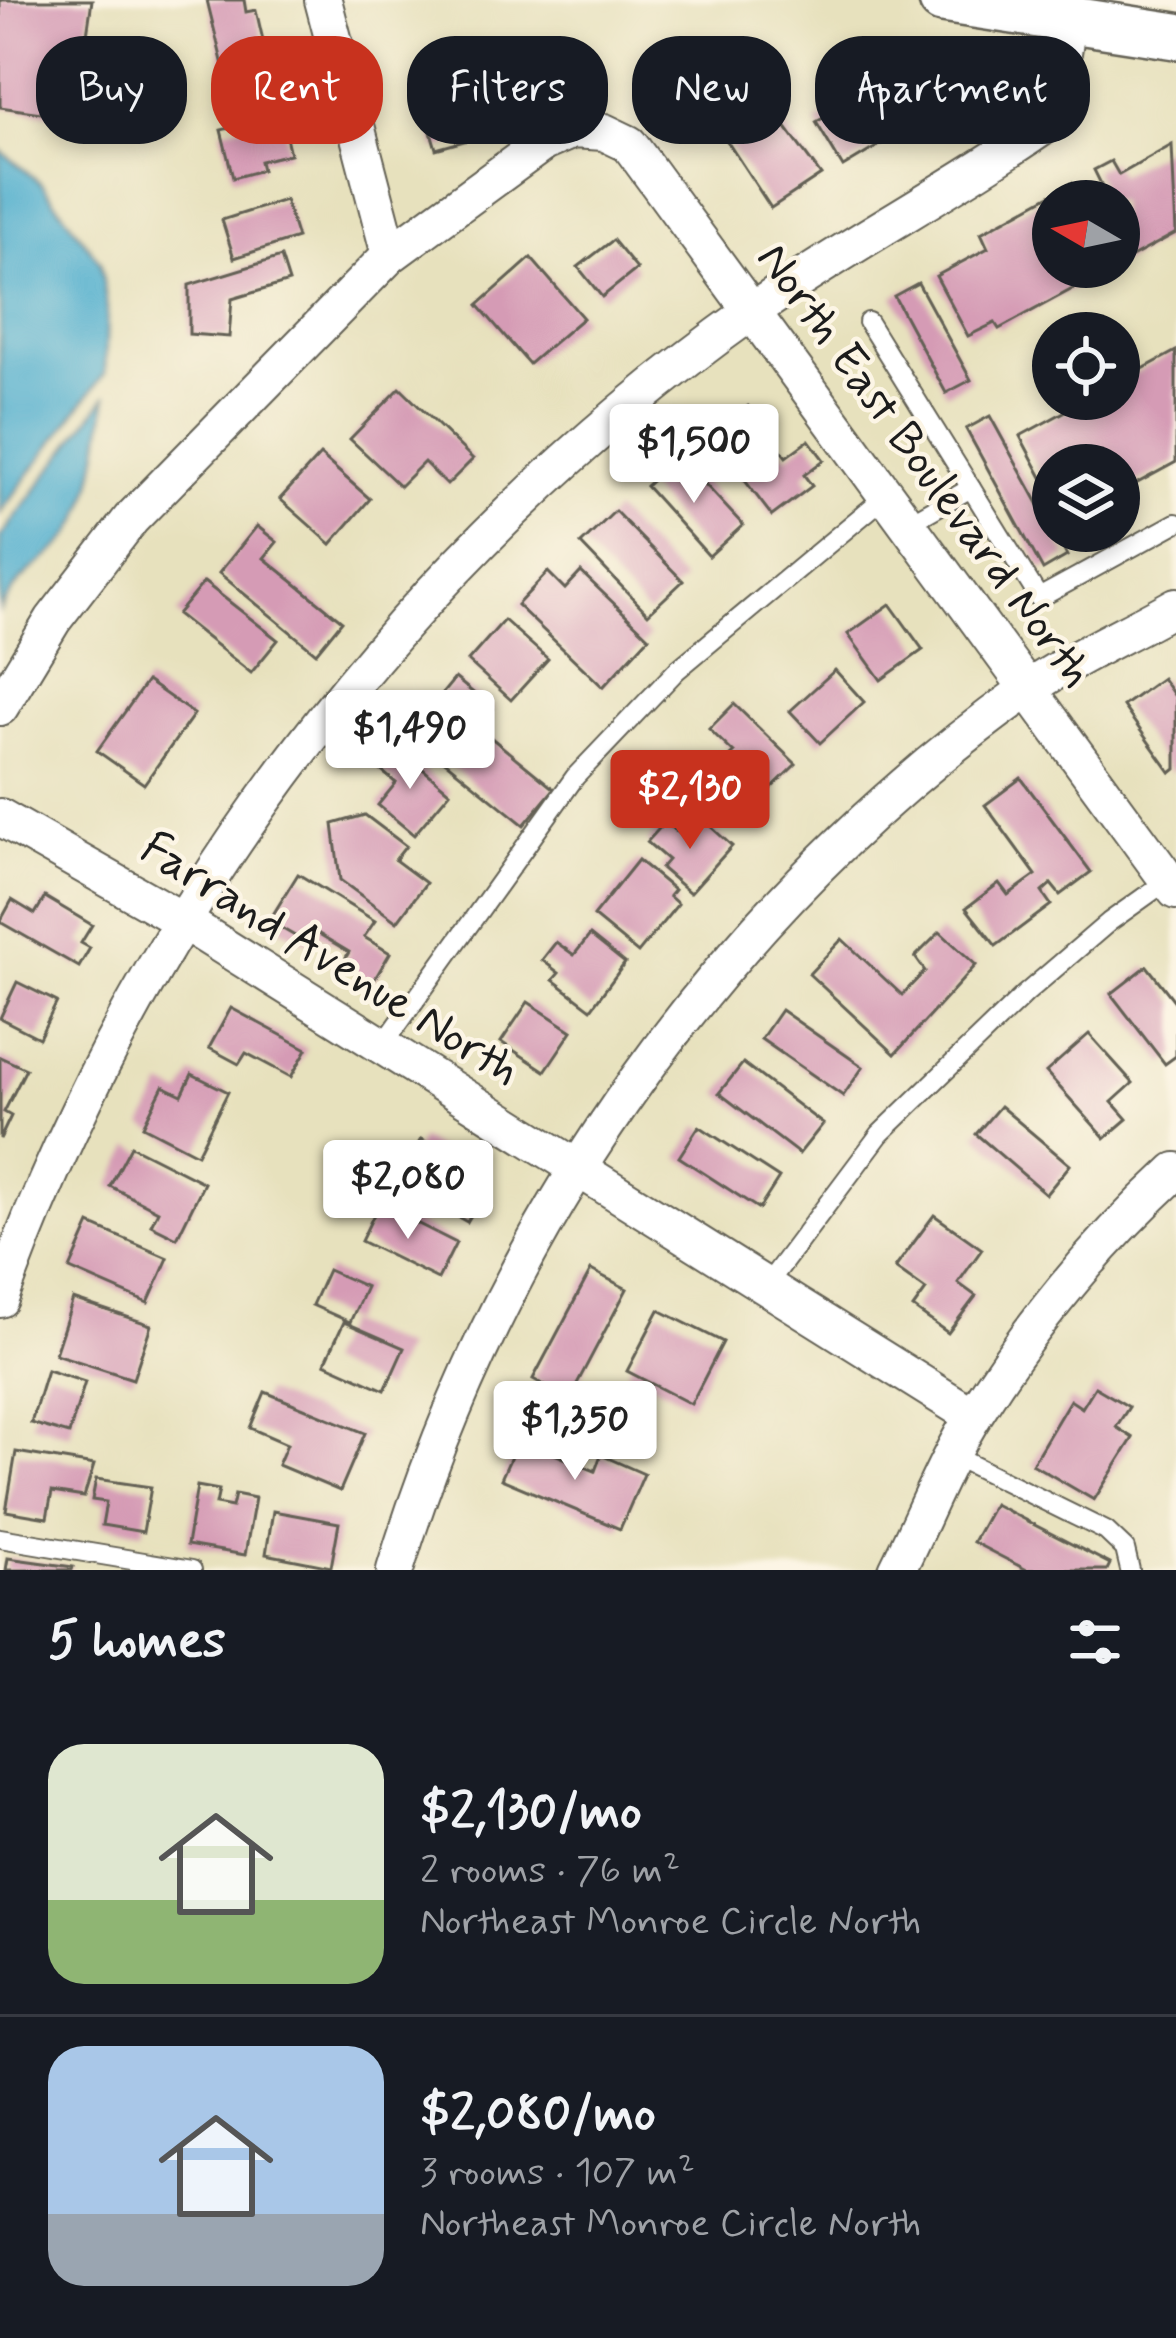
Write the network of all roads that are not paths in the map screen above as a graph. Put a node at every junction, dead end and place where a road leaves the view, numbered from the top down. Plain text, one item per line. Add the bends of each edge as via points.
1 (323, 0) edge
2 (942, 0) edge
3 (1069, 18) junction
4 (1176, 35) edge
5 (390, 255) junction
6 (750, 313) junction
7 (868, 322) dead end
8 (971, 488) junction
9 (898, 509) junction
10 (1176, 523) edge
11 (1176, 606) edge
12 (1029, 688) junction
13 (0, 707) edge
14 (0, 817) edge
15 (1172, 886) edge
16 (183, 922) junction
17 (381, 1048) junction
18 (574, 1167) junction
19 (1176, 1171) edge
20 (766, 1286) junction
21 (0, 1299) edge
22 (974, 1416) junction
23 (954, 1456) junction
24 (0, 1538) edge
25 (191, 1570) edge
26 (395, 1570) edge
27 (897, 1570) edge
28 (1130, 1570) edge

1 - 5 street
2 - 3 street
3 - 4 street
3 - 6 street via 1055,98 1041,128
5 - 6 street, North East Boulevard North via 543,142 574,130 604,131 629,144
5 - 13 street via 131,519 53,620
6 - 9 street, North East Boulevard North
6 - 16 street via 618,414 379,651 280,776
7 - 8 lane
8 - 9 lane
8 - 10 lane via 1039,598
9 - 12 street, North East Boulevard North
9 - 17 lane via 677,670 574,777
11 - 12 street
12 - 15 street, North East Boulevard North
12 - 18 street via 896,790 787,896
14 - 16 street, Farrand Avenue North
15 - 20 lane via 1109,922 880,1134
16 - 17 street, Farrand Avenue North
16 - 21 street via 101,1071
17 - 18 street, Farrand Avenue North
18 - 20 street, Farrand Avenue North
18 - 26 street via 467,1373
19 - 22 street via 1075,1278
20 - 22 street, Farrand Avenue North
22 - 23 street
23 - 27 street
23 - 28 lane via 1106,1531 1125,1549
24 - 25 lane

